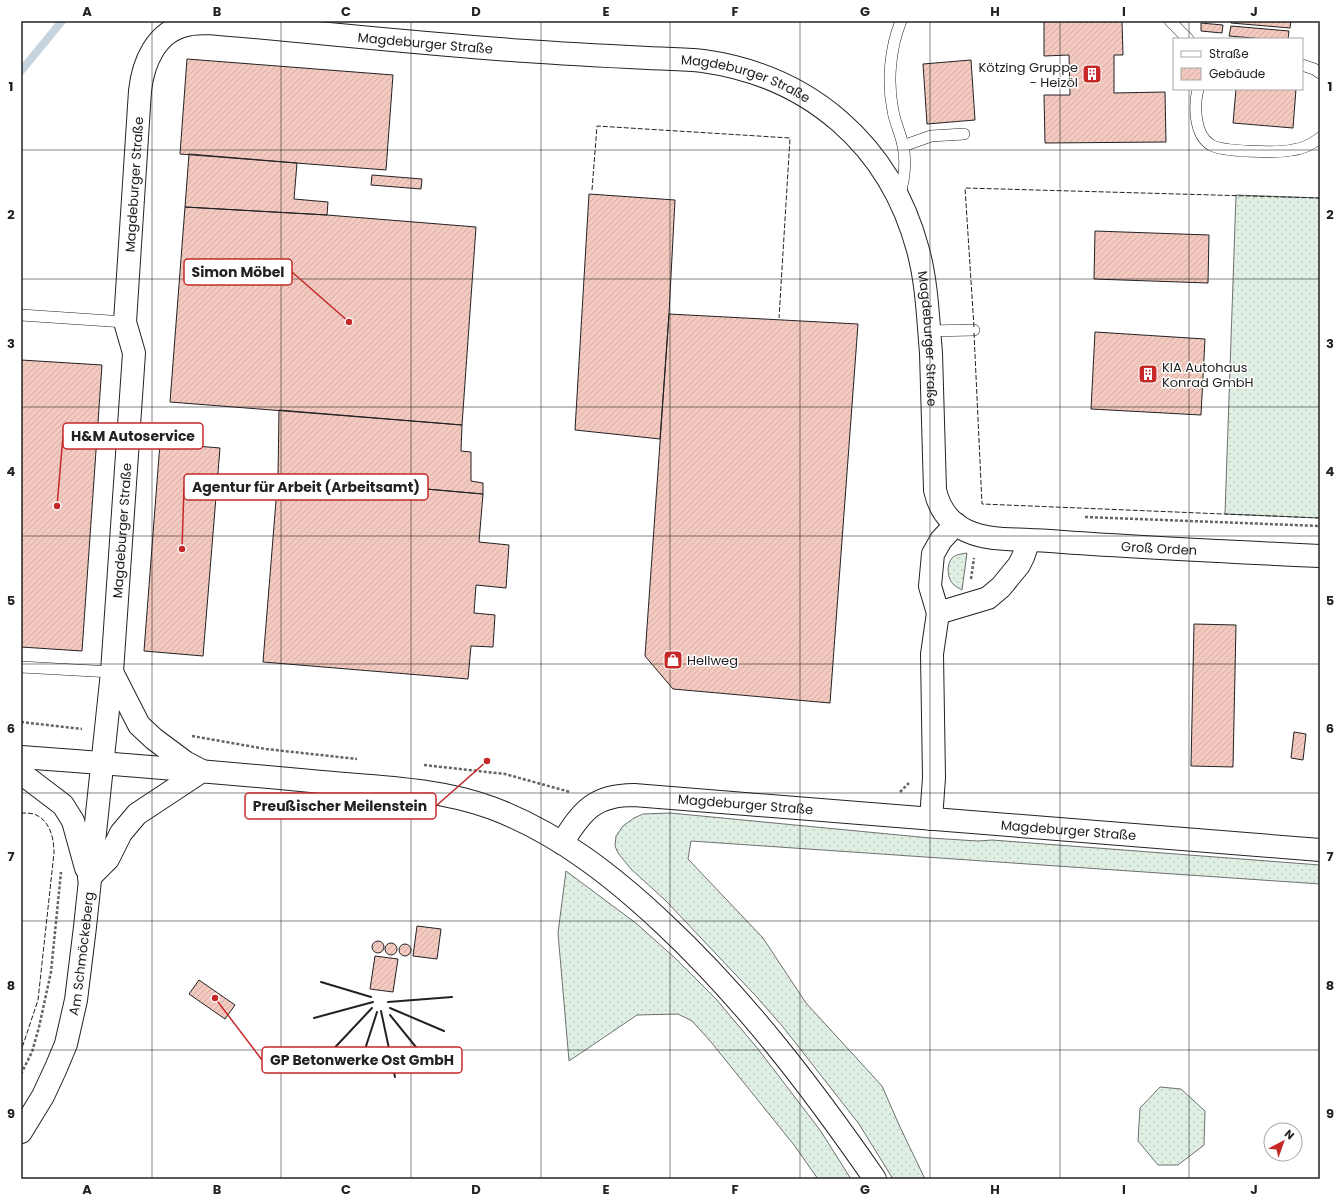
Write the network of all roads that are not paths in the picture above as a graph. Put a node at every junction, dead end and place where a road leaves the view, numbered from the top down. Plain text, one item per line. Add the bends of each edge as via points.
1 (901, 21) edge
2 (1170, 21) edge
3 (1187, 38) edge
4 (1303, 64) edge
5 (1320, 73) edge
6 (1198, 90) edge
7 (964, 134) dead end
8 (1320, 138) edge
9 (903, 146) junction
10 (898, 198) junction
11 (21, 315) edge
12 (125, 322) junction
13 (974, 330) dead end
14 (929, 331) junction
15 (956, 524) junction
16 (998, 539) joint
17 (1029, 540) junction
18 (1320, 556) edge
19 (938, 613) junction
20 (21, 667) edge
21 (112, 672) junction
22 (21, 757) edge
23 (102, 762) junction
24 (202, 771) junction
25 (21, 773) edge
26 (931, 819) junction
27 (562, 843) junction
28 (1320, 850) edge
29 (89, 878) junction
30 (21, 1132) edge
31 (875, 1179) edge

1 - 9 lane via 894,41 890,83 892,109
2 - 3 lane
4 - 5 lane
6 - 8 lane via 1197,126 1210,145 1221,149 1279,151 1302,148
7 - 9 lane via 931,136
9 - 10 lane via 905,170
10 - 12 street, Magdeburger Straße via 868,150 829,112 785,85 733,67 702,61 525,51 209,23 187,25 177,28 161,41 151,53 142,75
10 - 14 street, Magdeburger Straße via 908,218 918,251
11 - 12 lane
12 - 21 street, Magdeburger Straße via 134,353
13 - 14 lane
14 - 15 street, Magdeburger Straße via 935,490 942,509
15 - 16 street, Magdeburger Straße via 966,531
15 - 19 street via 940,540 933,554 930,586
16 - 17 street, Groß Orden
17 - 18 street, Groß Orden
17 - 19 street via 1019,565 988,598
19 - 26 street via 932,654 934,778
20 - 21 lane
21 - 23 street, Magdeburger Straße
21 - 24 street via 139,725 185,762
22 - 23 street
23 - 24 street
23 - 29 street, Am Schmöckeberg
24 - 27 street via 441,794 493,809 525,822
24 - 29 street via 137,814 121,833 108,859
25 - 29 street via 63,806 73,821
26 - 27 street, Magdeburger Straße via 634,795 615,796 601,800 588,809 576,820
26 - 28 street, Magdeburger Straße
27 - 31 street via 601,869 649,909 694,953 786,1058 826,1109
29 - 30 street, Am Schmöckeberg via 76,1000 66,1044 43,1096

